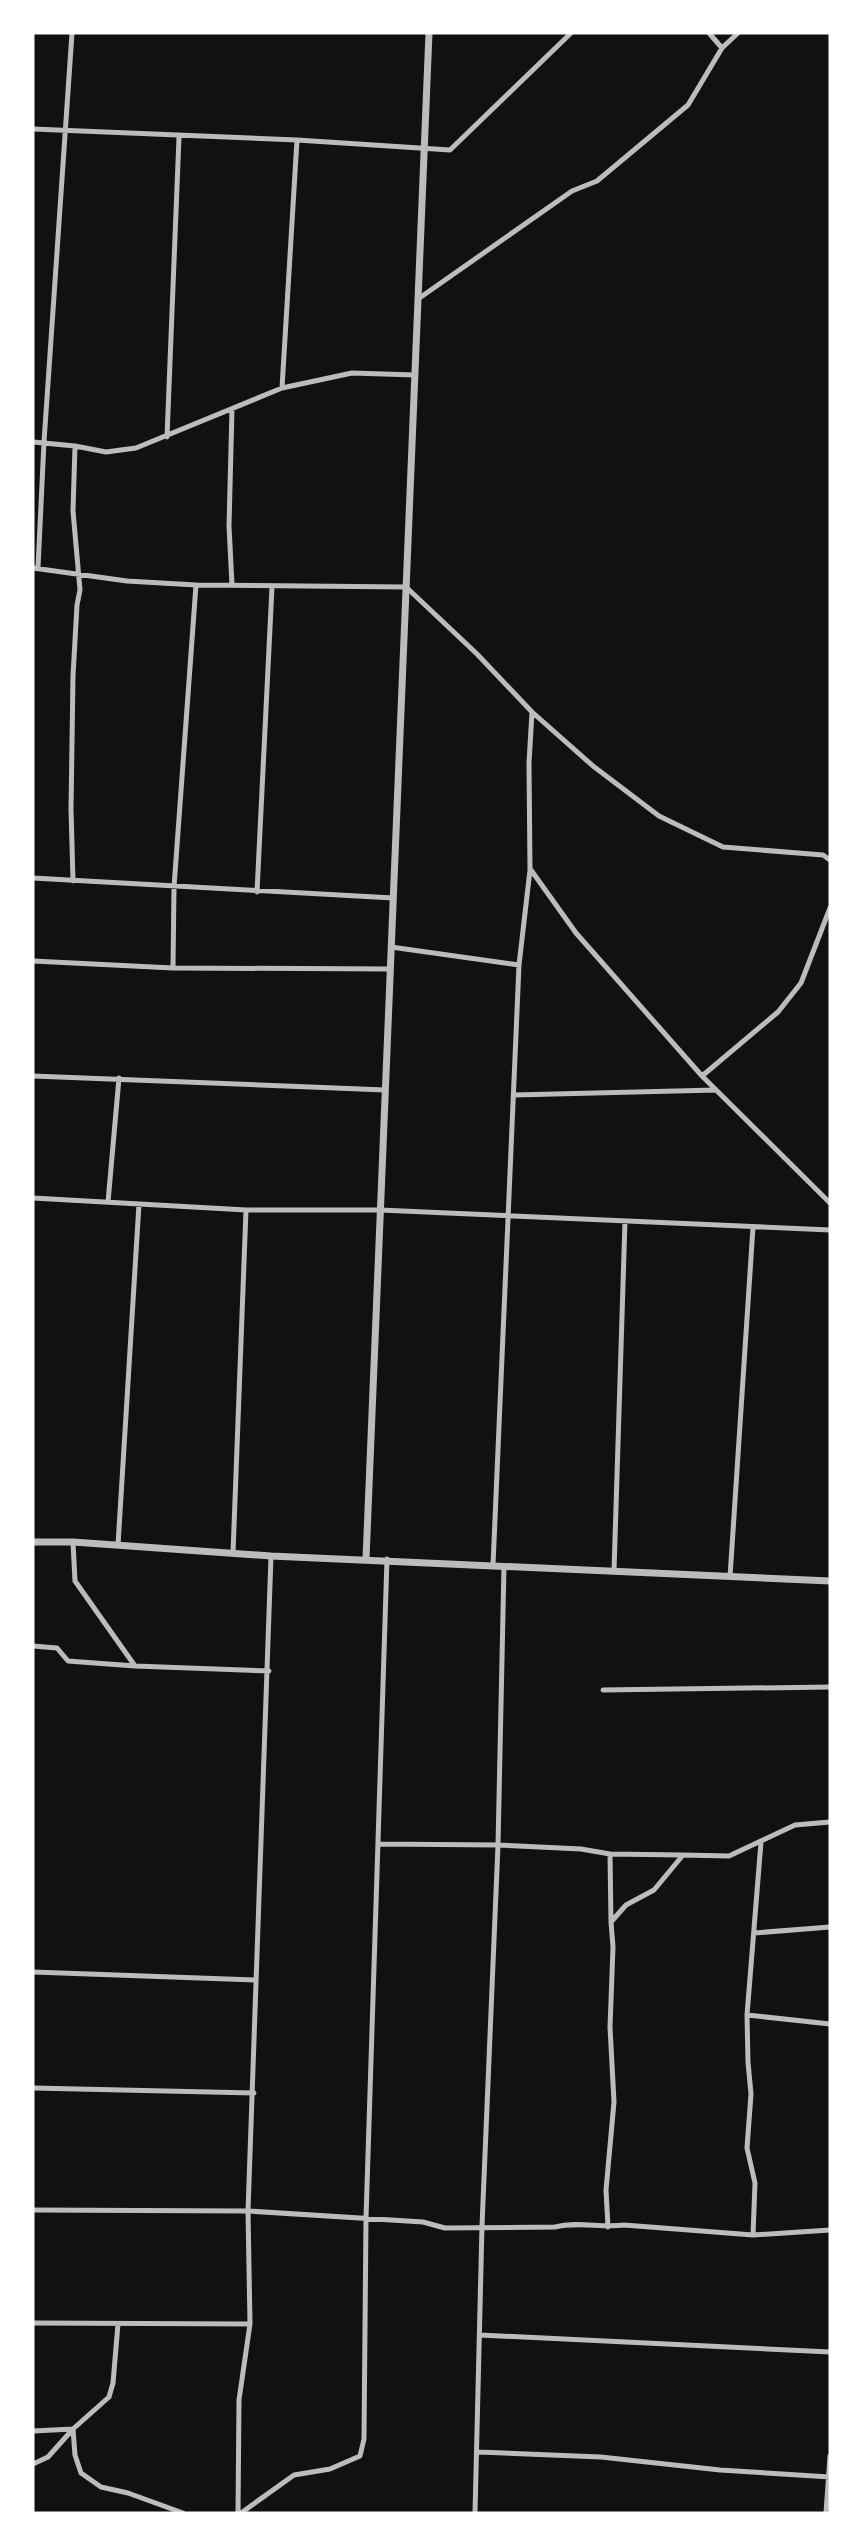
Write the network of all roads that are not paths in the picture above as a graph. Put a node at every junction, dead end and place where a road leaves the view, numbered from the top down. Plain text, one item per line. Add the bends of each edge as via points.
1 (72, 33) edge
2 (429, 33) edge
3 (571, 33) edge
4 (708, 33) edge
5 (738, 33) edge
6 (722, 48) junction
7 (33, 129) edge
8 (64, 130) junction
9 (179, 137) junction
10 (297, 140) junction
11 (424, 150) junction
12 (418, 299) junction
13 (415, 375) junction
14 (282, 388) junction
15 (232, 409) junction
16 (167, 437) junction
17 (33, 442) edge
18 (44, 442) junction
19 (75, 446) junction
20 (36, 568) edge
21 (78, 573) junction
22 (196, 585) junction
23 (232, 585) junction
24 (406, 586) junction
25 (272, 587) junction
26 (532, 712) junction
27 (830, 860) edge
28 (530, 870) junction
29 (33, 879) edge
30 (73, 880) junction
31 (174, 887) junction
32 (257, 892) junction
33 (393, 898) junction
34 (830, 908) edge
35 (391, 947) junction
36 (33, 961) edge
37 (519, 965) junction
38 (173, 968) junction
39 (390, 969) junction
40 (33, 1076) edge
41 (702, 1076) junction
42 (119, 1078) junction
43 (385, 1090) junction
44 (716, 1090) junction
45 (514, 1095) junction
46 (33, 1198) edge
47 (108, 1202) junction
48 (830, 1203) edge
49 (139, 1204) junction
50 (246, 1210) junction
51 (380, 1210) junction
52 (509, 1215) junction
53 (625, 1221) junction
54 (753, 1227) junction
55 (830, 1230) edge
56 (33, 1542) edge
57 (73, 1542) junction
58 (118, 1545) junction
59 (233, 1553) junction
60 (271, 1556) junction
61 (366, 1559) junction
62 (387, 1559) junction
63 (493, 1564) junction
64 (504, 1566) junction
65 (614, 1571) junction
66 (730, 1577) junction
67 (830, 1581) edge
68 (33, 1646) edge
69 (135, 1666) junction
70 (269, 1671) junction
71 (830, 1687) edge
72 (603, 1690) dead end
73 (830, 1822) edge
74 (761, 1842) junction
75 (378, 1844) junction
76 (498, 1845) junction
77 (610, 1854) junction
78 (683, 1855) junction
79 (611, 1922) junction
80 (830, 1927) edge
81 (754, 1933) junction
82 (33, 1971) edge
83 (255, 1980) junction
84 (747, 2015) junction
85 (830, 2024) edge
86 (33, 2088) edge
87 (254, 2093) junction
88 (33, 2210) edge
89 (248, 2211) junction
90 (366, 2218) junction
91 (482, 2226) junction
92 (608, 2227) junction
93 (830, 2230) edge
94 (753, 2235) junction
95 (33, 2323) edge
96 (118, 2324) junction
97 (250, 2324) junction
98 (480, 2335) junction
99 (830, 2352) edge
100 (73, 2429) junction
101 (33, 2431) edge
102 (478, 2452) junction
103 (830, 2456) edge
104 (33, 2464) edge
105 (829, 2477) edge
106 (183, 2513) edge
107 (239, 2513) edge
108 (475, 2513) edge
109 (826, 2513) edge

1 - 8 street
2 - 11 street
3 - 11 street via 450,150
4 - 6 street
5 - 6 street
6 - 12 street via 688,105 597,181 572,191
7 - 8 street
8 - 9 street
8 - 18 street
9 - 10 street
9 - 16 street
10 - 11 street
10 - 14 street
11 - 12 street
12 - 13 street
13 - 14 street via 352,373
13 - 24 street
14 - 15 street
15 - 16 street
15 - 23 street
16 - 19 street via 123,451
17 - 18 street
18 - 19 street
18 - 20 street
19 - 21 street via 73,511
20 - 21 street
21 - 22 street via 127,581
21 - 30 street via 70,809
22 - 23 street
22 - 31 street
23 - 25 street
24 - 25 street
24 - 26 street
24 - 33 street
25 - 32 street
26 - 27 street via 593,766 659,816 723,847 823,855
26 - 28 street
28 - 37 street
28 - 41 street via 576,933
29 - 30 street
30 - 31 street
31 - 32 street
31 - 38 street
32 - 33 street
33 - 35 street
34 - 41 street via 801,983 778,1012
35 - 37 street
35 - 39 street
36 - 38 street
37 - 45 street
38 - 39 street
39 - 43 street
40 - 42 street
41 - 44 street
42 - 43 street
42 - 47 street
43 - 51 street
44 - 45 street
44 - 48 street
45 - 52 street
46 - 47 street
47 - 49 street
49 - 50 street
49 - 58 street
50 - 51 street
50 - 59 street
51 - 52 street
51 - 61 street
52 - 53 street
52 - 63 street
53 - 54 street
53 - 65 street
54 - 55 street
54 - 66 street
56 - 57 street
57 - 58 street
57 - 69 street via 75,1581
58 - 59 street
59 - 60 street
60 - 61 street
60 - 70 street
61 - 62 street
62 - 63 street
62 - 75 street
63 - 64 street
64 - 65 street
64 - 76 street
65 - 66 street
66 - 67 street
68 - 69 street via 57,1648 68,1661
69 - 70 street
70 - 83 street
71 - 72 street
73 - 74 street via 795,1825
74 - 78 street via 729,1857
74 - 81 street
75 - 76 street
75 - 90 street
76 - 77 street
76 - 91 street
77 - 78 street
77 - 79 street
78 - 79 street via 654,1890 627,1905
79 - 92 street via 614,2102 606,2190
80 - 81 street
81 - 84 street
82 - 83 street
83 - 87 street
84 - 85 street
84 - 94 street via 751,2094 747,2148 754,2183
86 - 87 street
87 - 89 street
88 - 89 street
89 - 90 street
89 - 97 street
90 - 91 street via 423,2222 445,2228
90 - 107 street via 365,2403 360,2456 330,2469 294,2475
91 - 92 street
91 - 98 street
92 - 94 street
93 - 94 street
95 - 96 street
96 - 97 street
96 - 100 street via 111,2392
97 - 107 street via 239,2400
98 - 99 street
98 - 102 street
100 - 101 street
100 - 104 street via 48,2457
100 - 106 street via 81,2473 100,2487
102 - 105 street via 602,2457
102 - 108 street
103 - 105 street
105 - 109 street

